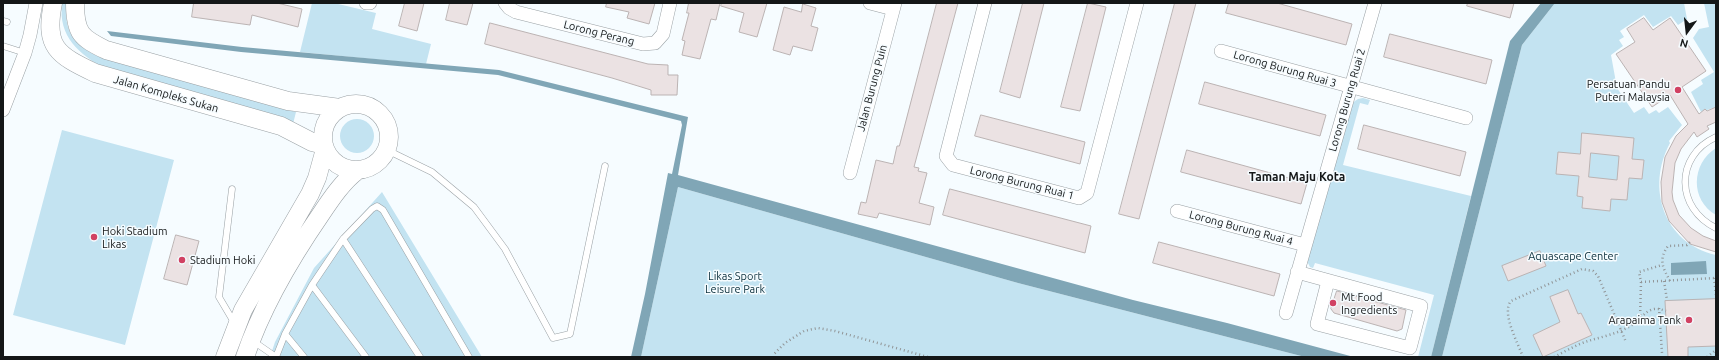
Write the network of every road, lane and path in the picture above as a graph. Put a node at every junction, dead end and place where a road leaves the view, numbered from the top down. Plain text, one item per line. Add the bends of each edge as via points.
1 (36, 3) edge
2 (54, 3) edge
3 (75, 3) edge
4 (505, 3) edge
5 (670, 3) edge
6 (870, 3) edge
7 (985, 3) edge
8 (1137, 3) edge
9 (1375, 3) edge
10 (894, 6) edge
11 (3, 46) edge
12 (1221, 51) dead end
13 (25, 53) junction
14 (1351, 87) junction
15 (340, 108) junction
16 (3, 110) edge
17 (1466, 118) dead end
18 (1716, 137) edge
19 (324, 147) junction
20 (387, 148) junction
21 (605, 166) dead end
22 (358, 170) junction
23 (850, 173) dead end
24 (232, 189) dead end
25 (1176, 211) dead end
26 (1716, 228) edge
27 (343, 239) junction
28 (1690, 242) dead end
29 (1305, 245) junction
30 (1662, 265) junction
31 (1298, 272) junction
32 (1715, 278) edge
33 (1328, 281) junction
34 (1664, 281) junction
35 (1670, 281) junction
36 (1641, 282) junction
37 (312, 285) junction
38 (1716, 295) edge
39 (1667, 300) dead end
40 (1659, 308) junction
41 (1666, 311) dead end
42 (1286, 313) dead end
43 (1640, 319) junction
44 (1620, 331) junction
45 (243, 333) junction
46 (285, 334) junction
47 (1626, 342) dead end
48 (1716, 350) edge
49 (1662, 353) dead end
50 (225, 357) edge
51 (244, 357) edge
52 (276, 357) edge
53 (304, 357) edge
54 (366, 357) edge
55 (420, 357) edge
56 (470, 357) edge
57 (774, 357) edge
58 (928, 357) edge
59 (1523, 357) edge
60 (1554, 357) edge
61 (1707, 357) edge

1 - 13 street
2 - 19 main road, Jalan Kompleks Sukan via 49,23 55,46 68,60 95,73 281,126
3 - 15 main road via 78,31 89,42 106,50 288,101
4 - 5 street, Lorong Perang via 516,12 643,44 655,43 663,34
6 - 10 street
7 - 8 street, Lorong Burung Ruai 1 via 946,156 953,165 1079,198 1087,194
9 - 14 street, Lorong Burung Ruai 2
10 - 23 street, Jalan Burung Puin
11 - 13 lane
12 - 14 street, Lorong Burung Ruai 3
13 - 16 street
14 - 17 street, Lorong Burung Ruai 3
14 - 29 street, Lorong Burung Ruai 2
15 - 19 main road via 326,124 323,135
15 - 20 main road via 362,105 381,116 388,131
18 - 26 lane via 1695,152 1688,166 1685,182 1687,198 1694,212
19 - 22 main road via 332,160 342,167
19 - 45 main road via 318,178 243,310
20 - 21 lane via 432,172 474,207 505,249 552,338 570,334
20 - 22 main road via 376,163
22 - 45 main road via 330,201 304,239 258,320
24 - 45 lane via 219,297
25 - 29 street, Lorong Burung Ruai 4
27 - 37 lane
27 - 55 lane
27 - 56 lane via 372,209 377,206 383,210
28 - 30 path via 1687,245 1668,246 1664,251
29 - 31 street, Lorong Burung Ruai 2
30 - 35 path
30 - 36 path via 1639,272
31 - 33 street
31 - 42 street, Lorong Burung Ruai 2
32 - 35 path
32 - 38 path
33 - 33 street via 1422,306 1410,348 1317,324
34 - 35 path
34 - 36 path
34 - 39 path
36 - 43 path
37 - 46 lane
37 - 54 lane
40 - 41 path
40 - 43 path via 1649,310
40 - 49 path
43 - 44 path
44 - 47 path
44 - 59 path via 1598,276 1594,271 1582,268 1511,301 1508,305 1507,315
44 - 60 path via 1583,343
45 - 50 main road
45 - 51 main road
45 - 52 lane
46 - 52 lane
46 - 53 lane
48 - 61 path
57 - 58 path via 786,343 804,332 818,328

